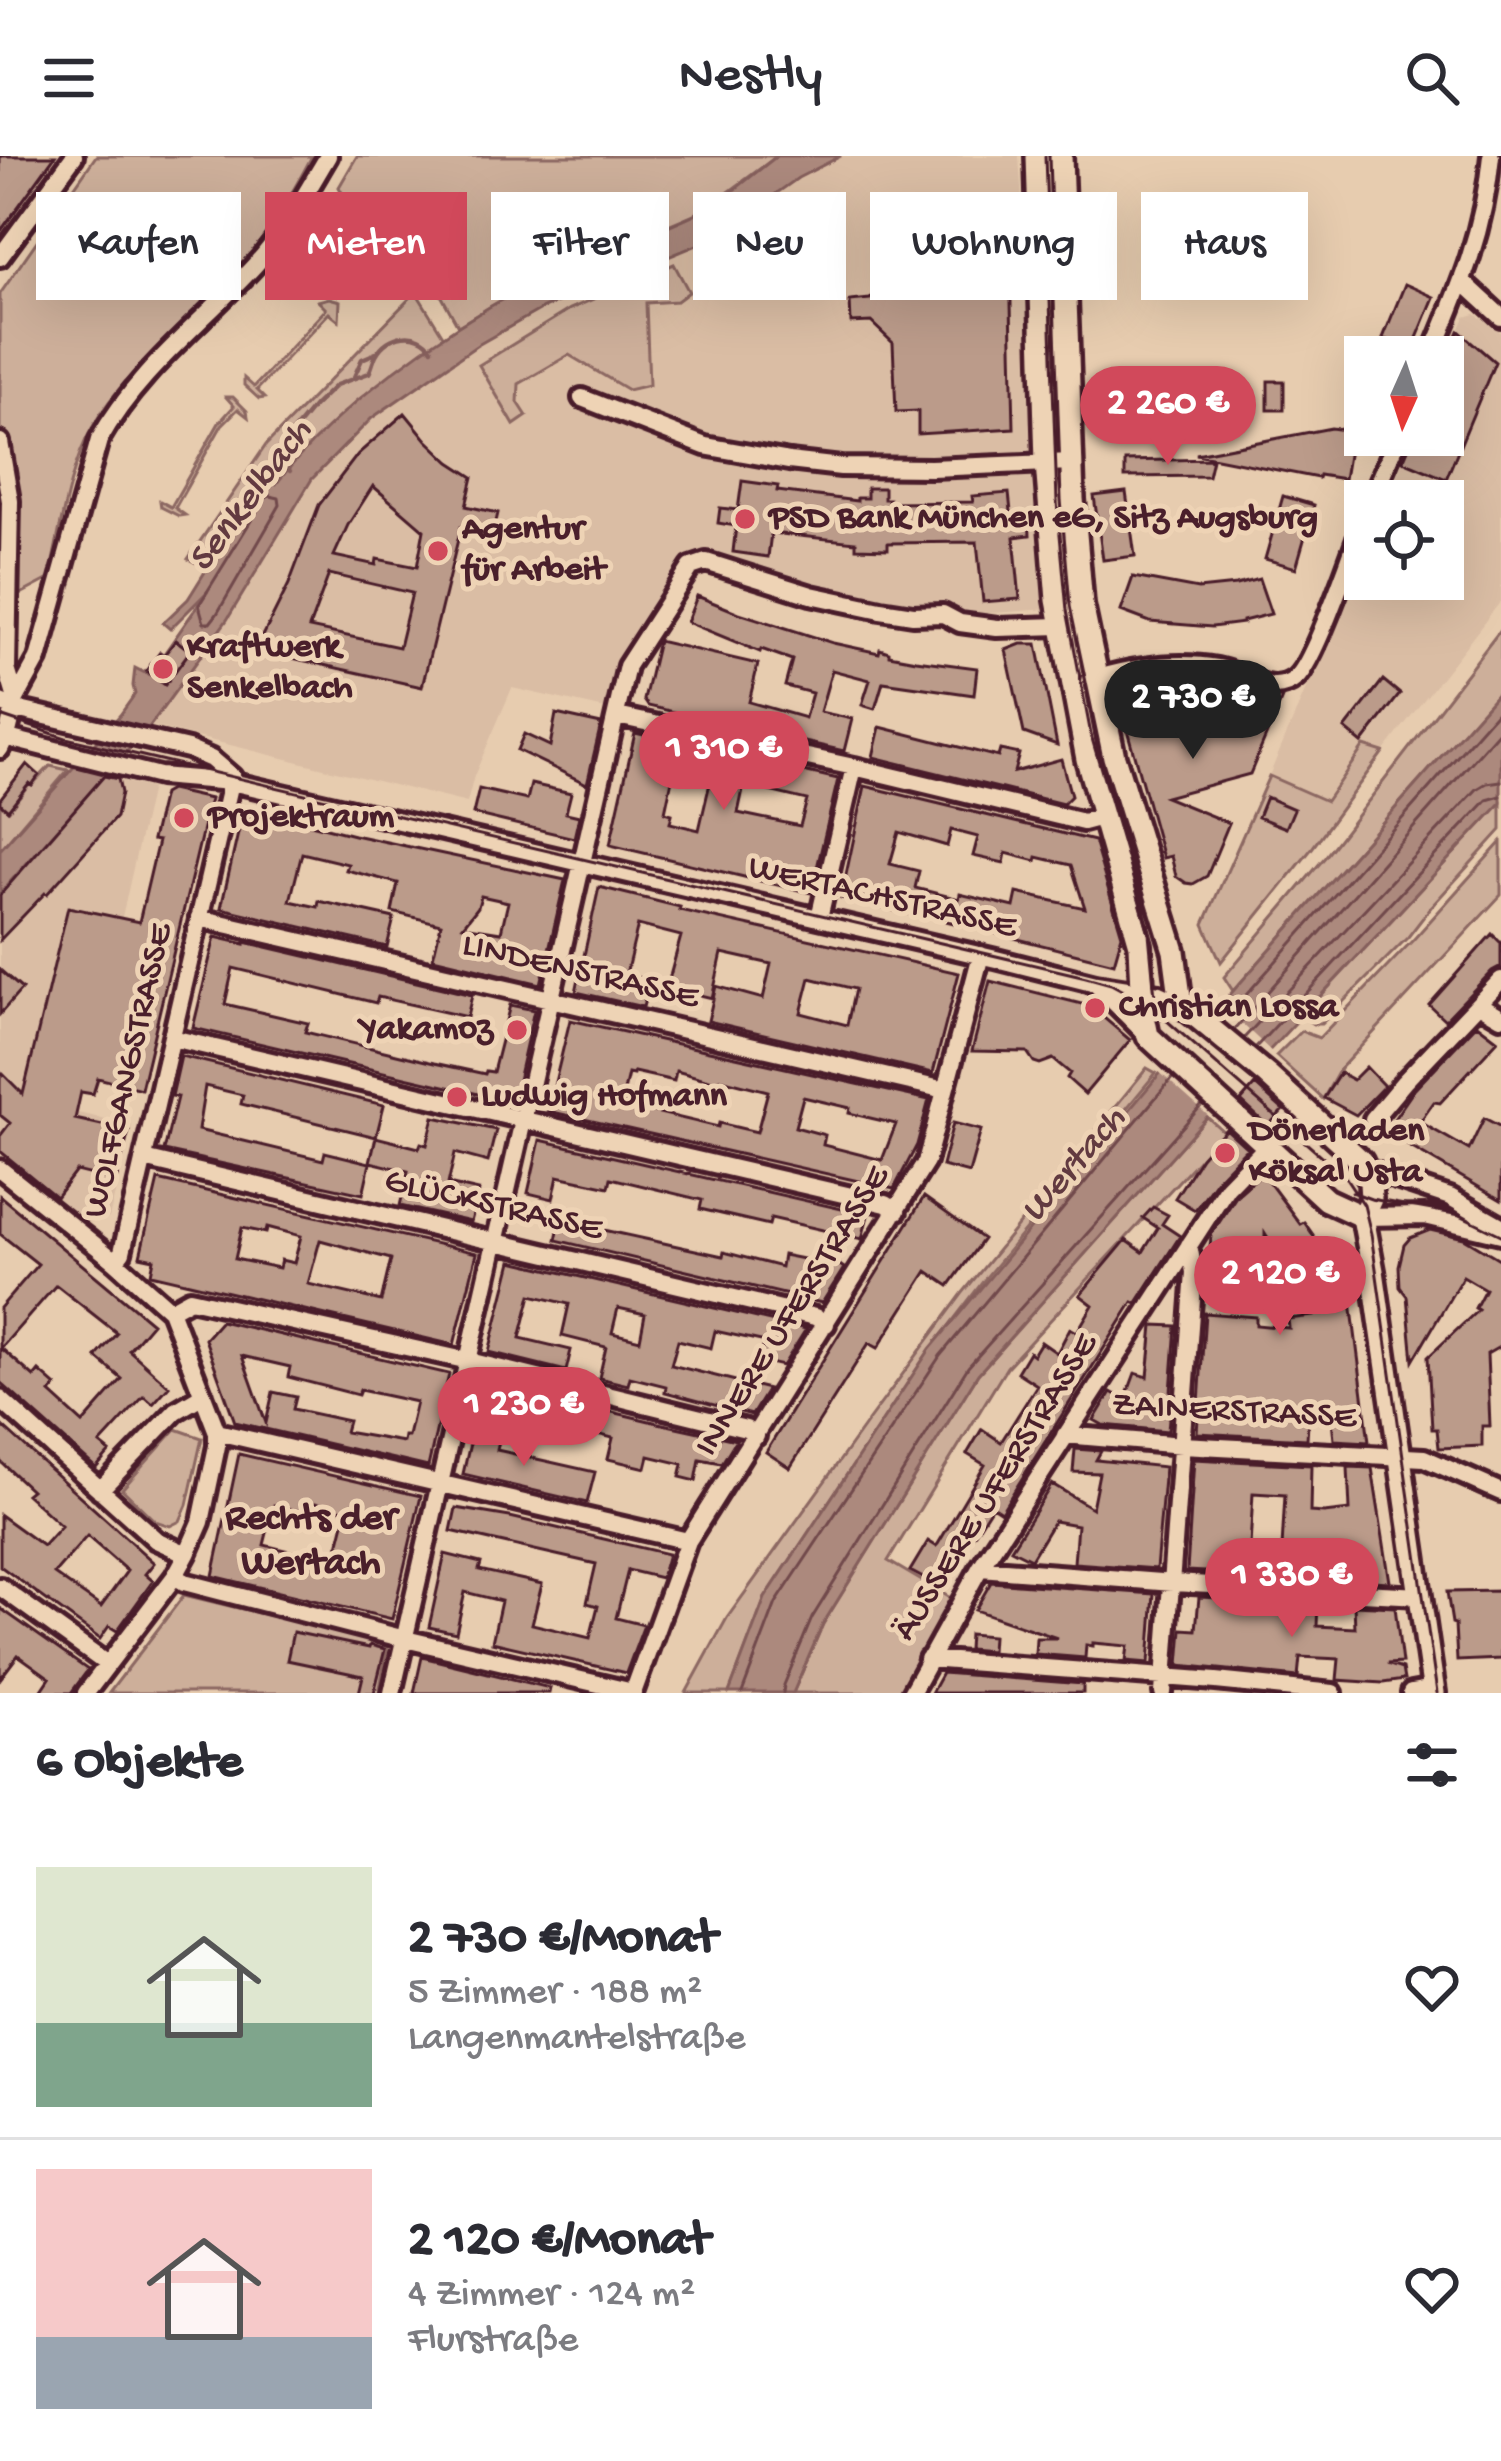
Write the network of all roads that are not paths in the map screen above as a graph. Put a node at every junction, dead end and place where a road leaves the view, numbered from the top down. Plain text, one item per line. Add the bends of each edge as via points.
1 (74, 156) edge
2 (328, 156) edge
3 (1037, 156) edge
4 (1061, 156) edge
5 (1491, 156) edge
6 (0, 257) edge
7 (1463, 282) junction
8 (1501, 316) edge
9 (1440, 336) edge
10 (582, 398) dead end
11 (0, 442) edge
12 (1071, 462) junction
13 (1046, 464) junction
14 (1344, 568) edge
15 (1060, 626) junction
16 (1098, 678) junction
17 (14, 695) edge
18 (617, 716) junction
19 (2, 741) edge
20 (854, 767) junction
21 (231, 782) junction
22 (1102, 817) junction
23 (582, 863) junction
24 (200, 918) junction
25 (819, 918) junction
26 (981, 955) junction
27 (1501, 980) edge
28 (1096, 985) junction
29 (1142, 991) junction
30 (551, 1000) junction
31 (1181, 1004) junction
32 (1479, 1004) junction
33 (1501, 1017) edge
34 (1148, 1036) junction
35 (172, 1038) junction
36 (945, 1090) junction
37 (1373, 1119) dead end
38 (525, 1121) junction
39 (1267, 1146) junction
40 (144, 1159) junction
41 (0, 1169) edge
42 (1366, 1169) junction
43 (897, 1211) junction
44 (1363, 1217) junction
45 (1501, 1230) edge
46 (497, 1241) junction
47 (1190, 1245) junction
48 (115, 1261) junction
49 (170, 1310) junction
50 (826, 1324) junction
51 (469, 1361) junction
52 (202, 1395) junction
53 (0, 1399) edge
54 (217, 1432) junction
55 (756, 1436) junction
56 (1065, 1436) junction
57 (1182, 1445) junction
58 (1400, 1457) junction
59 (441, 1484) junction
60 (100, 1490) junction
61 (1501, 1492) edge
62 (688, 1541) junction
63 (187, 1555) junction
64 (980, 1568) junction
65 (175, 1576) junction
66 (1173, 1583) junction
67 (0, 1587) edge
68 (1420, 1596) junction
69 (405, 1639) junction
70 (928, 1659) junction
71 (107, 1664) junction
72 (1164, 1685) edge
73 (633, 1692) edge
74 (1426, 1692) edge
75 (86, 1693) edge
76 (392, 1693) edge
77 (911, 1693) edge
78 (1333, 1693) edge

1 - 6 street
2 - 17 street via 255,266 115,412 99,440 33,672
3 - 13 main road
4 - 12 main road
5 - 7 street
7 - 8 street
7 - 9 street
10 - 13 street via 705,446 789,461
11 - 17 street via 10,501 7,669
12 - 13 street
12 - 16 main road via 1080,589
13 - 15 main road
14 - 16 street via 1300,676 1289,683 1157,666
15 - 18 street via 997,628 913,615 698,563 627,666
15 - 22 main road
16 - 31 main road via 1114,758 1174,951
17 - 19 street
17 - 21 street, WERTACHSTRASSE via 188,749 211,759
18 - 20 street
18 - 23 street
19 - 21 street, WERTACHSTRASSE
20 - 22 street via 1083,822
20 - 25 street
21 - 23 street, WERTACHSTRASSE
21 - 24 street, WOLFGANGSTRASSE
22 - 29 main road via 1140,945
23 - 25 street, WERTACHSTRASSE
23 - 30 street
24 - 30 street, LINDENSTRASSE
24 - 35 street, WOLFGANGSTRASSE
25 - 26 street, WERTACHSTRASSE
26 - 28 street, WERTACHSTRASSE
26 - 36 street, INNERE UFERSTRASSE
27 - 32 street
28 - 29 street, WERTACHSTRASSE
28 - 34 street, WERTACHSTRASSE
29 - 31 street, WERTACHSTRASSE
29 - 34 main road
30 - 36 street, LINDENSTRASSE
30 - 38 street
31 - 42 main road
32 - 33 street
32 - 37 street
34 - 39 main road
35 - 38 street
35 - 40 street, WOLFGANGSTRASSE
36 - 43 street, INNERE UFERSTRASSE via 926,1162
38 - 43 street
38 - 46 street
39 - 44 main road via 1326,1200
39 - 47 street, ÄUSSERE UFERSTRASSE via 1227,1187
40 - 46 street, GLÜCKSTRASSE
40 - 48 street, WOLFGANGSTRASSE
41 - 48 street
42 - 44 main road via 1371,1199
42 - 45 street via 1450,1197
43 - 50 street, INNERE UFERSTRASSE
44 - 45 street via 1425,1216
44 - 58 main road
46 - 50 street, GLÜCKSTRASSE
46 - 51 street
47 - 56 street, ÄUSSERE UFERSTRASSE
47 - 57 street
48 - 49 street, WOLFGANGSTRASSE
49 - 51 street via 190,1299
49 - 52 street, WOLFGANGSTRASSE
50 - 55 street, INNERE UFERSTRASSE
51 - 55 street
51 - 59 street
52 - 54 street, WOLFGANGSTRASSE
52 - 60 street via 176,1411
53 - 60 street
54 - 59 street
54 - 63 street
55 - 62 street, INNERE UFERSTRASSE
56 - 57 street, ZAINERSTRASSE
56 - 64 street, ÄUSSERE UFERSTRASSE
57 - 58 street, ZAINERSTRASSE
57 - 66 street
58 - 61 street, ZAINERSTRASSE via 1424,1458
58 - 68 main road
59 - 62 street
59 - 69 street
60 - 63 street via 156,1540
62 - 73 street, INNERE UFERSTRASSE
63 - 65 street
64 - 66 street
64 - 70 street, ÄUSSERE UFERSTRASSE
65 - 69 street
65 - 71 street
66 - 68 street
66 - 72 street
67 - 71 street
68 - 74 main road
69 - 73 street
69 - 76 street
70 - 72 street
70 - 77 street, ÄUSSERE UFERSTRASSE
71 - 75 street
72 - 78 street

